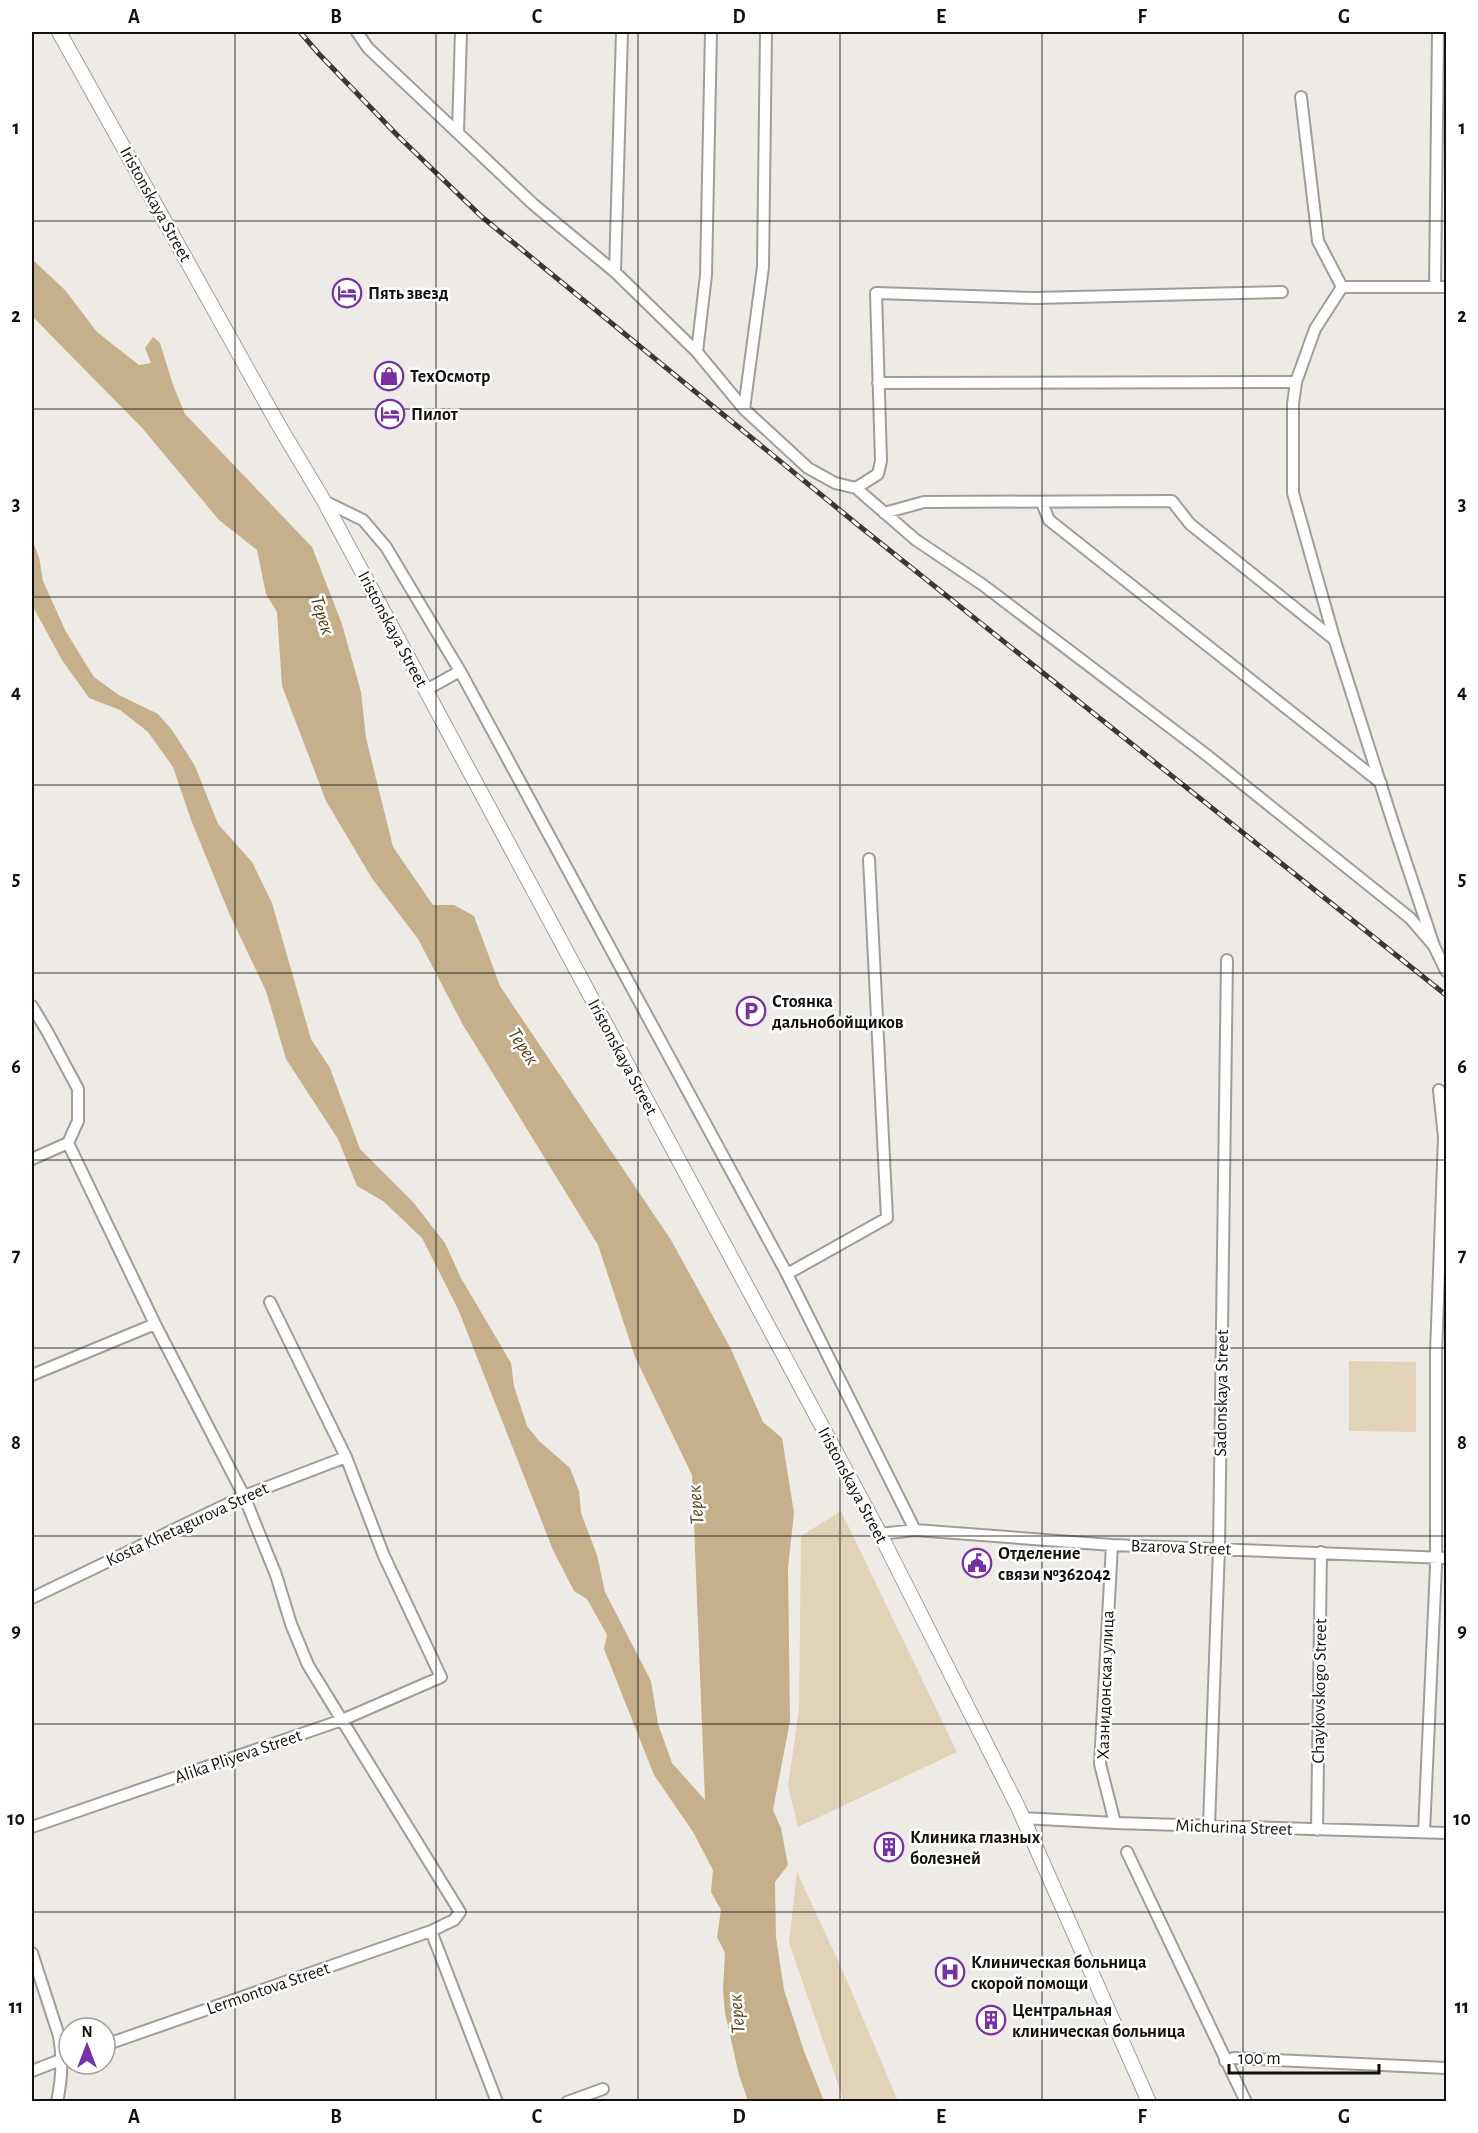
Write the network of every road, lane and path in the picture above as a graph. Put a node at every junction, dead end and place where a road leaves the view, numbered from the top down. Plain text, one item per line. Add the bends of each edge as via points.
1 (59, 32) edge
2 (357, 32) edge
3 (369, 32) edge
4 (461, 32) edge
5 (622, 32) edge
6 (711, 32) edge
7 (766, 32) edge
8 (1438, 32) edge
9 (368, 48) junction
10 (1301, 97) dead end
11 (458, 132) junction
12 (615, 272) junction
13 (1342, 287) junction
14 (1435, 287) junction
15 (1446, 287) edge
16 (1282, 292) dead end
17 (697, 352) junction
18 (1296, 382) junction
19 (878, 383) junction
20 (744, 409) junction
21 (856, 488) junction
22 (324, 501) junction
23 (1042, 503) junction
24 (884, 513) junction
25 (1335, 640) junction
26 (460, 671) junction
27 (426, 690) junction
28 (1381, 783) junction
29 (869, 859) dead end
30 (1434, 946) junction
31 (1227, 960) dead end
32 (1446, 971) edge
33 (32, 1006) edge
34 (1438, 1090) dead end
35 (1445, 1137) edge
36 (68, 1143) junction
37 (32, 1159) edge
38 (787, 1274) junction
39 (270, 1302) dead end
40 (155, 1324) junction
41 (1441, 1353) edge
42 (32, 1375) edge
43 (346, 1457) junction
44 (244, 1496) junction
45 (915, 1530) junction
46 (880, 1534) junction
47 (1112, 1545) junction
48 (1219, 1548) junction
49 (1321, 1552) junction
50 (1435, 1558) junction
51 (1446, 1558) edge
52 (32, 1598) edge
53 (342, 1720) junction
54 (1022, 1818) junction
55 (1115, 1823) junction
56 (1209, 1826) junction
57 (32, 1827) edge
58 (1317, 1830) junction
59 (1424, 1832) junction
60 (1446, 1833) edge
61 (1128, 1852) dead end
62 (431, 1931) junction
63 (32, 1953) edge
64 (57, 2030) edge
65 (117, 2040) edge
66 (57, 2061) edge
67 (1225, 2061) junction
68 (1446, 2068) edge
69 (32, 2071) edge
70 (62, 2076) edge
71 (603, 2089) dead end
72 (57, 2102) edge
73 (497, 2102) edge
74 (567, 2102) edge
75 (1149, 2102) edge
76 (1246, 2102) edge

1 - 22 main road, Iristonskaya Street
2 - 9 street
3 - 9 street
4 - 11 street
5 - 12 street
6 - 17 street via 706,275
7 - 20 street via 763,267
8 - 14 street
9 - 11 street
10 - 13 street via 1318,241
11 - 12 street via 533,204
12 - 17 street
13 - 14 street
13 - 18 street via 1315,329
14 - 15 street
16 - 19 street via 1034,298 876,293
17 - 20 street
18 - 19 street
18 - 25 street via 1293,493
19 - 21 street via 880,467 878,474
20 - 21 street via 808,468 835,483
21 - 24 street
22 - 26 street via 363,520 386,547
22 - 27 main road, Iristonskaya Street
23 - 24 street via 924,502
23 - 25 street via 1172,501 1190,524
23 - 28 street via 1049,520
24 - 30 street via 1204,753 1410,918
25 - 28 street
26 - 27 street
26 - 38 street
27 - 46 main road, Iristonskaya Street
28 - 30 street
29 - 38 street via 887,1218
30 - 32 street
31 - 48 street, Sadonskaya Street
33 - 36 street via 78,1089 78,1121
34 - 35 street
35 - 41 street
36 - 37 street
36 - 40 street
38 - 45 street
39 - 43 street
40 - 42 street
40 - 44 street
41 - 50 street
43 - 44 street, Kosta Khetagurova Street
43 - 53 street, Alika Pliyeva Street via 384,1556 441,1677
44 - 52 street, Kosta Khetagurova Street
44 - 53 street via 308,1665
45 - 46 street, Bzarova Street
45 - 47 street, Bzarova Street
46 - 54 main road, Iristonskaya Street
47 - 48 street, Bzarova Street
47 - 55 street, Хазнидонская улица via 1100,1764
48 - 49 street, Bzarova Street
48 - 56 street, Sadonskaya Street
49 - 50 street, Bzarova Street
49 - 58 street, Chaykovskogo Street
50 - 51 street, Bzarova Street
50 - 59 street
53 - 57 street, Alika Pliyeva Street
53 - 62 street, Lermontova Street via 460,1912 454,1920
54 - 55 street, Michurina Street
54 - 75 main road, Iristonskaya Street
55 - 56 street, Michurina Street
56 - 58 street, Michurina Street
58 - 59 street, Michurina Street
59 - 60 street, Michurina Street
61 - 67 street
62 - 65 street, Lermontova Street
62 - 73 street
63 - 64 street
66 - 69 street
67 - 68 street via 1234,2058
67 - 76 street
70 - 72 street
71 - 74 street

